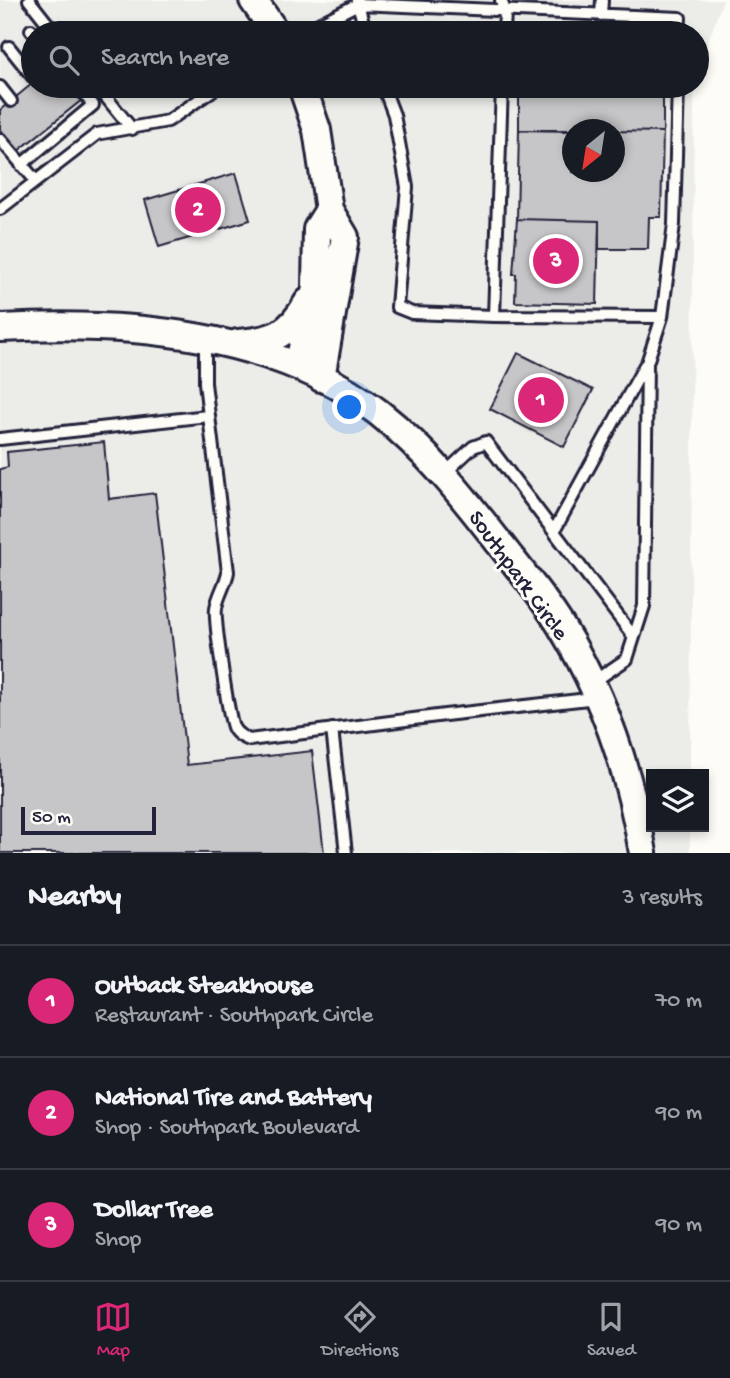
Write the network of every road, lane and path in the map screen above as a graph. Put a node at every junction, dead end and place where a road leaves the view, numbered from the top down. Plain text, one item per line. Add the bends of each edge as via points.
1 (29, 0) edge
2 (253, 0) edge
3 (602, 0) edge
4 (357, 2) edge
5 (503, 6) edge
6 (601, 15) junction
7 (46, 21) edge
8 (268, 21) edge
9 (323, 21) edge
10 (363, 21) edge
11 (680, 21) edge
12 (9, 47) dead end
13 (21, 62) edge
14 (0, 87) edge
15 (87, 98) edge
16 (107, 98) edge
17 (201, 98) edge
18 (306, 98) edge
19 (388, 98) edge
20 (502, 98) edge
21 (678, 98) edge
22 (11, 101) dead end
23 (132, 129) junction
24 (0, 139) edge
25 (21, 165) junction
26 (36, 181) junction
27 (0, 209) edge
28 (330, 210) junction
29 (316, 288) junction
30 (494, 316) junction
31 (662, 317) junction
32 (0, 328) edge
33 (215, 342) junction
34 (647, 363) junction
35 (310, 372) junction
36 (208, 416) junction
37 (0, 439) edge
38 (445, 473) junction
39 (554, 531) junction
40 (634, 637) junction
41 (596, 690) junction
42 (332, 729) junction
43 (346, 853) edge
44 (643, 853) edge

1 - 7 lane
2 - 8 street
3 - 6 lane
4 - 5 lane
4 - 9 lane
4 - 10 lane
5 - 6 lane
6 - 11 lane
12 - 13 lane
14 - 22 lane
15 - 25 lane via 93,105 41,140
16 - 23 lane
17 - 23 lane via 167,121
18 - 28 street via 317,131
19 - 30 lane via 407,187 397,307 412,313
20 - 30 lane
21 - 31 lane via 674,224
23 - 26 lane via 97,134
24 - 25 lane
25 - 26 lane
26 - 27 lane
28 - 29 street via 317,229
28 - 35 street via 345,237
29 - 33 street via 295,324 284,332 257,342
29 - 35 street
30 - 31 lane
31 - 34 lane
32 - 33 street via 101,326
33 - 35 street, Southpark Circle
33 - 36 lane via 205,383
34 - 39 lane
34 - 40 lane via 644,606
35 - 38 street, Southpark Circle via 377,412
36 - 37 lane
36 - 42 lane via 228,572 216,610 234,729 249,740
38 - 39 lane via 473,447 486,442
38 - 41 street, Southpark Circle via 553,615
39 - 40 lane
40 - 41 lane via 627,659
41 - 42 lane
41 - 44 street, Southpark Circle via 623,760
42 - 43 lane

